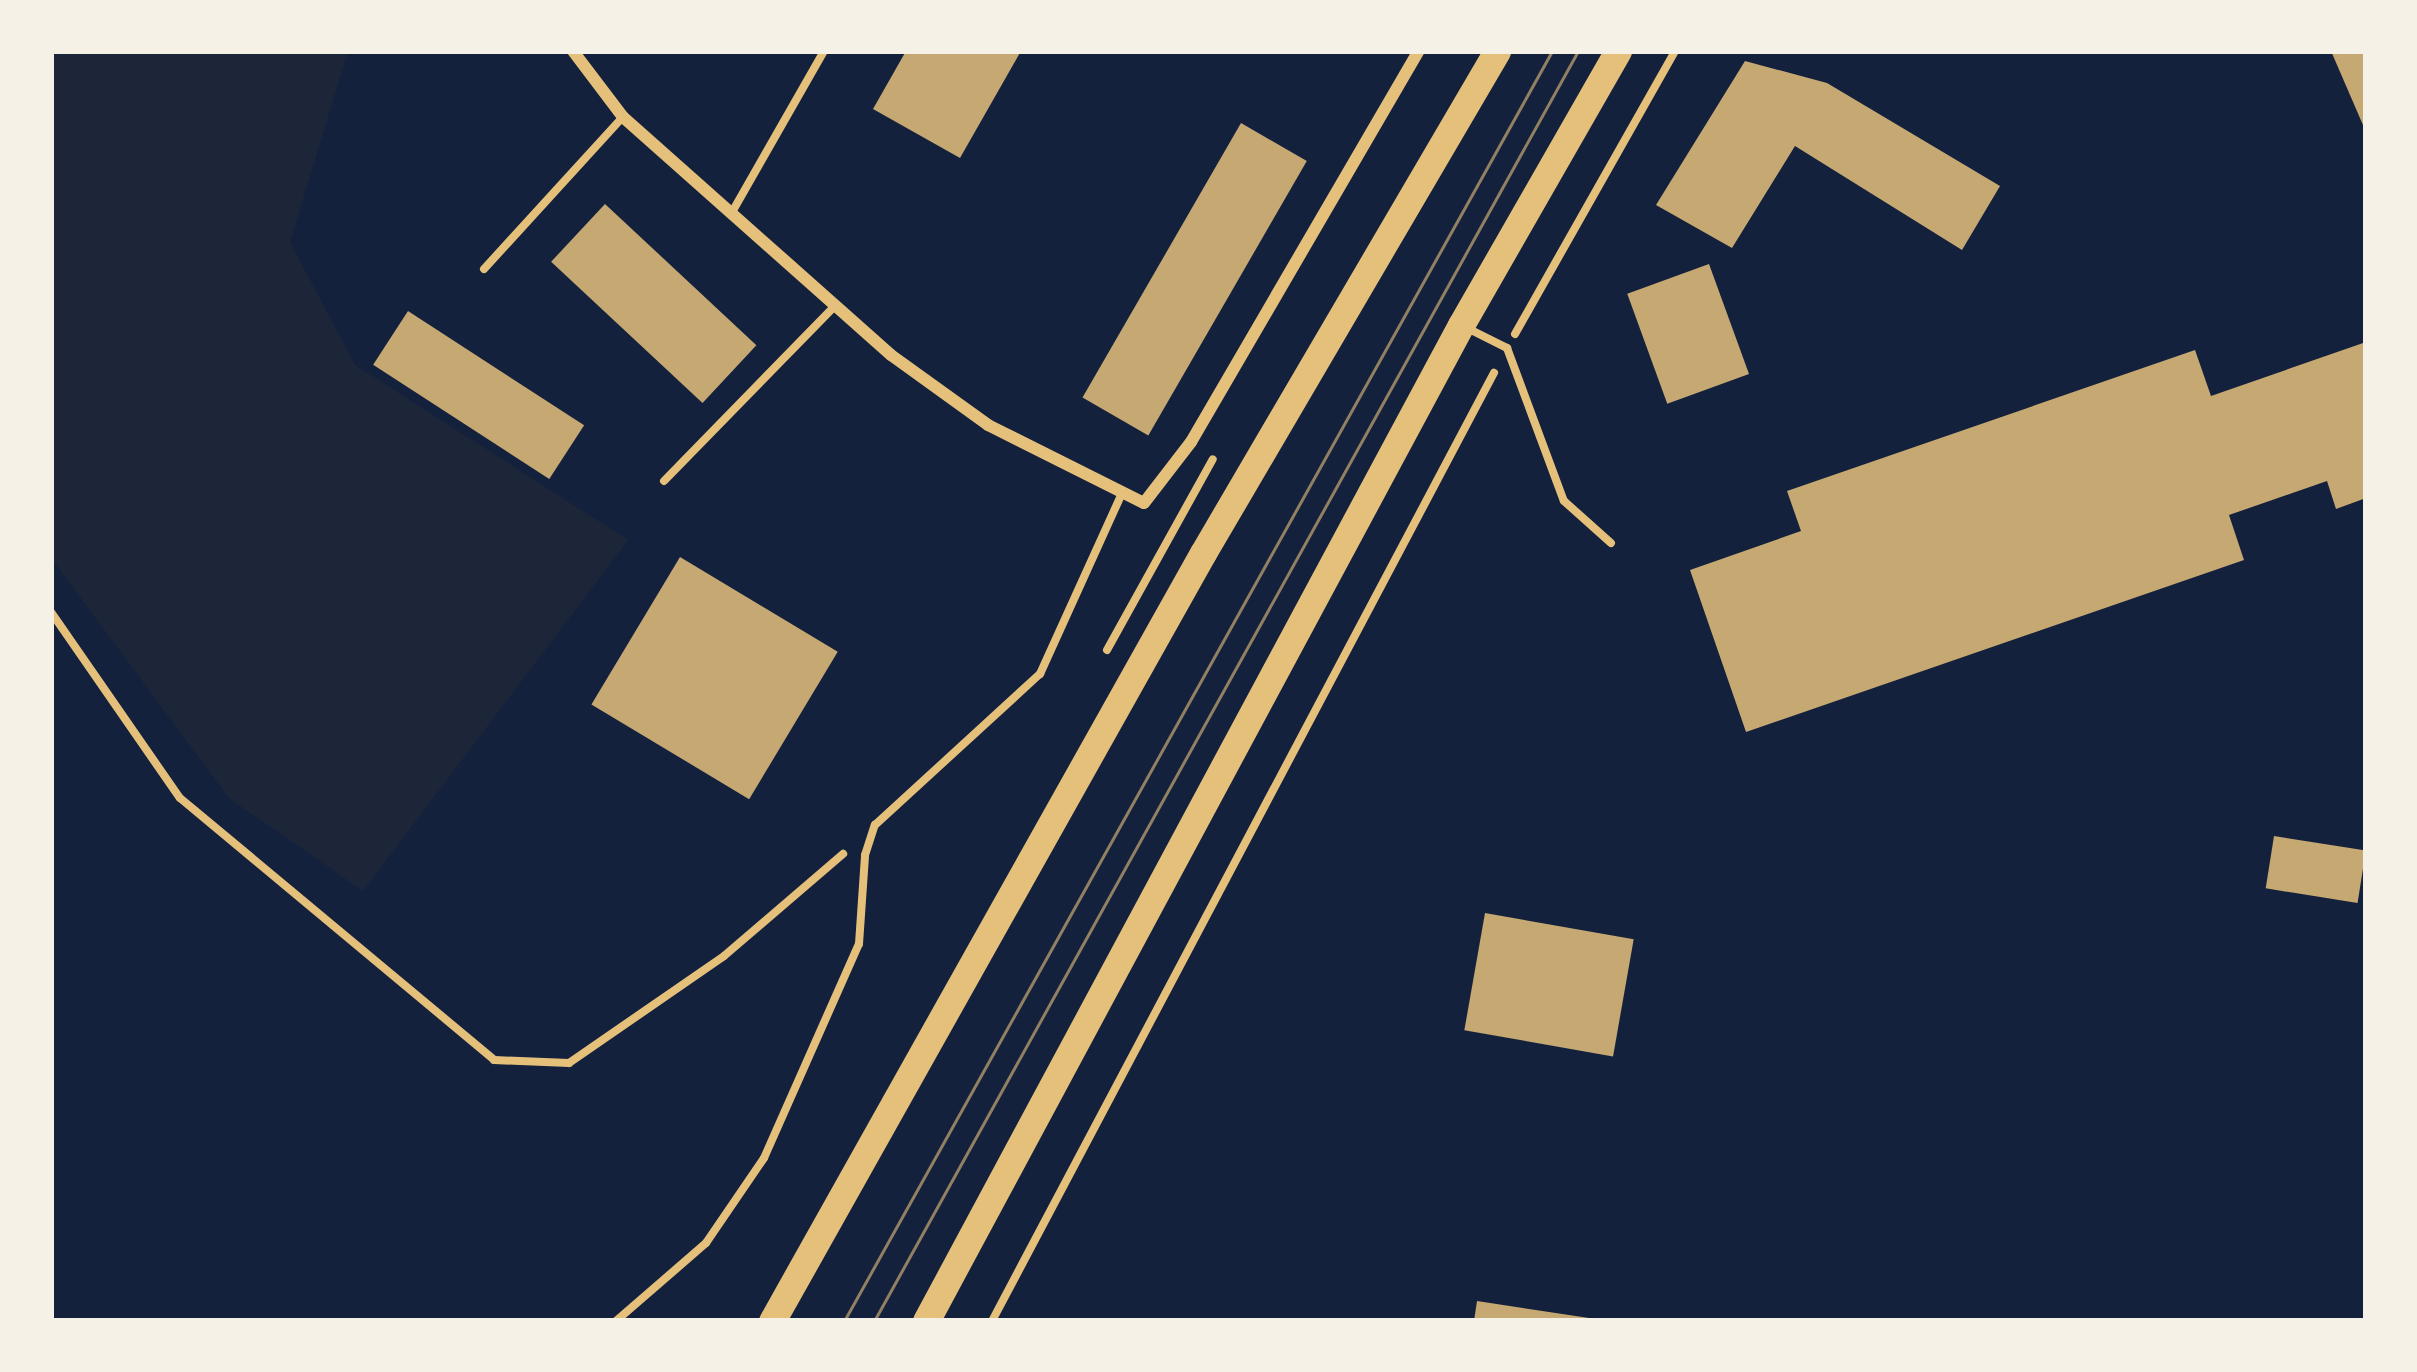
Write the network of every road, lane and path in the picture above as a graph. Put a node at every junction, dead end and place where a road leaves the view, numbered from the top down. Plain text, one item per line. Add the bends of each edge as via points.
1 (573, 51) edge
2 (824, 51) edge
3 (1419, 51) edge
4 (1497, 51) edge
5 (1618, 51) edge
6 (1675, 51) edge
7 (623, 117) junction
8 (730, 215) junction
9 (484, 269) dead end
10 (834, 307) junction
11 (1461, 325) junction
12 (1507, 348) junction
13 (664, 481) dead end
14 (1120, 498) junction
15 (1611, 543) dead end
16 (51, 612) edge
17 (875, 825) junction
18 (616, 1321) edge
19 (772, 1321) edge
20 (926, 1321) edge
21 (992, 1321) edge

1 - 7 street
2 - 8 lane
3 - 14 street via 1167,480 1144,503
4 - 19 main road via 1203,553
5 - 11 main road
6 - 12 path
7 - 8 street
7 - 9 lane
8 - 10 street
10 - 13 lane
10 - 14 street via 988,424
11 - 12 lane
11 - 20 main road
12 - 15 lane via 1564,501
12 - 21 path
14 - 17 lane via 1040,674
16 - 17 path via 180,798 494,1060 569,1063 724,956
17 - 18 lane via 859,944 764,1158 706,1243

